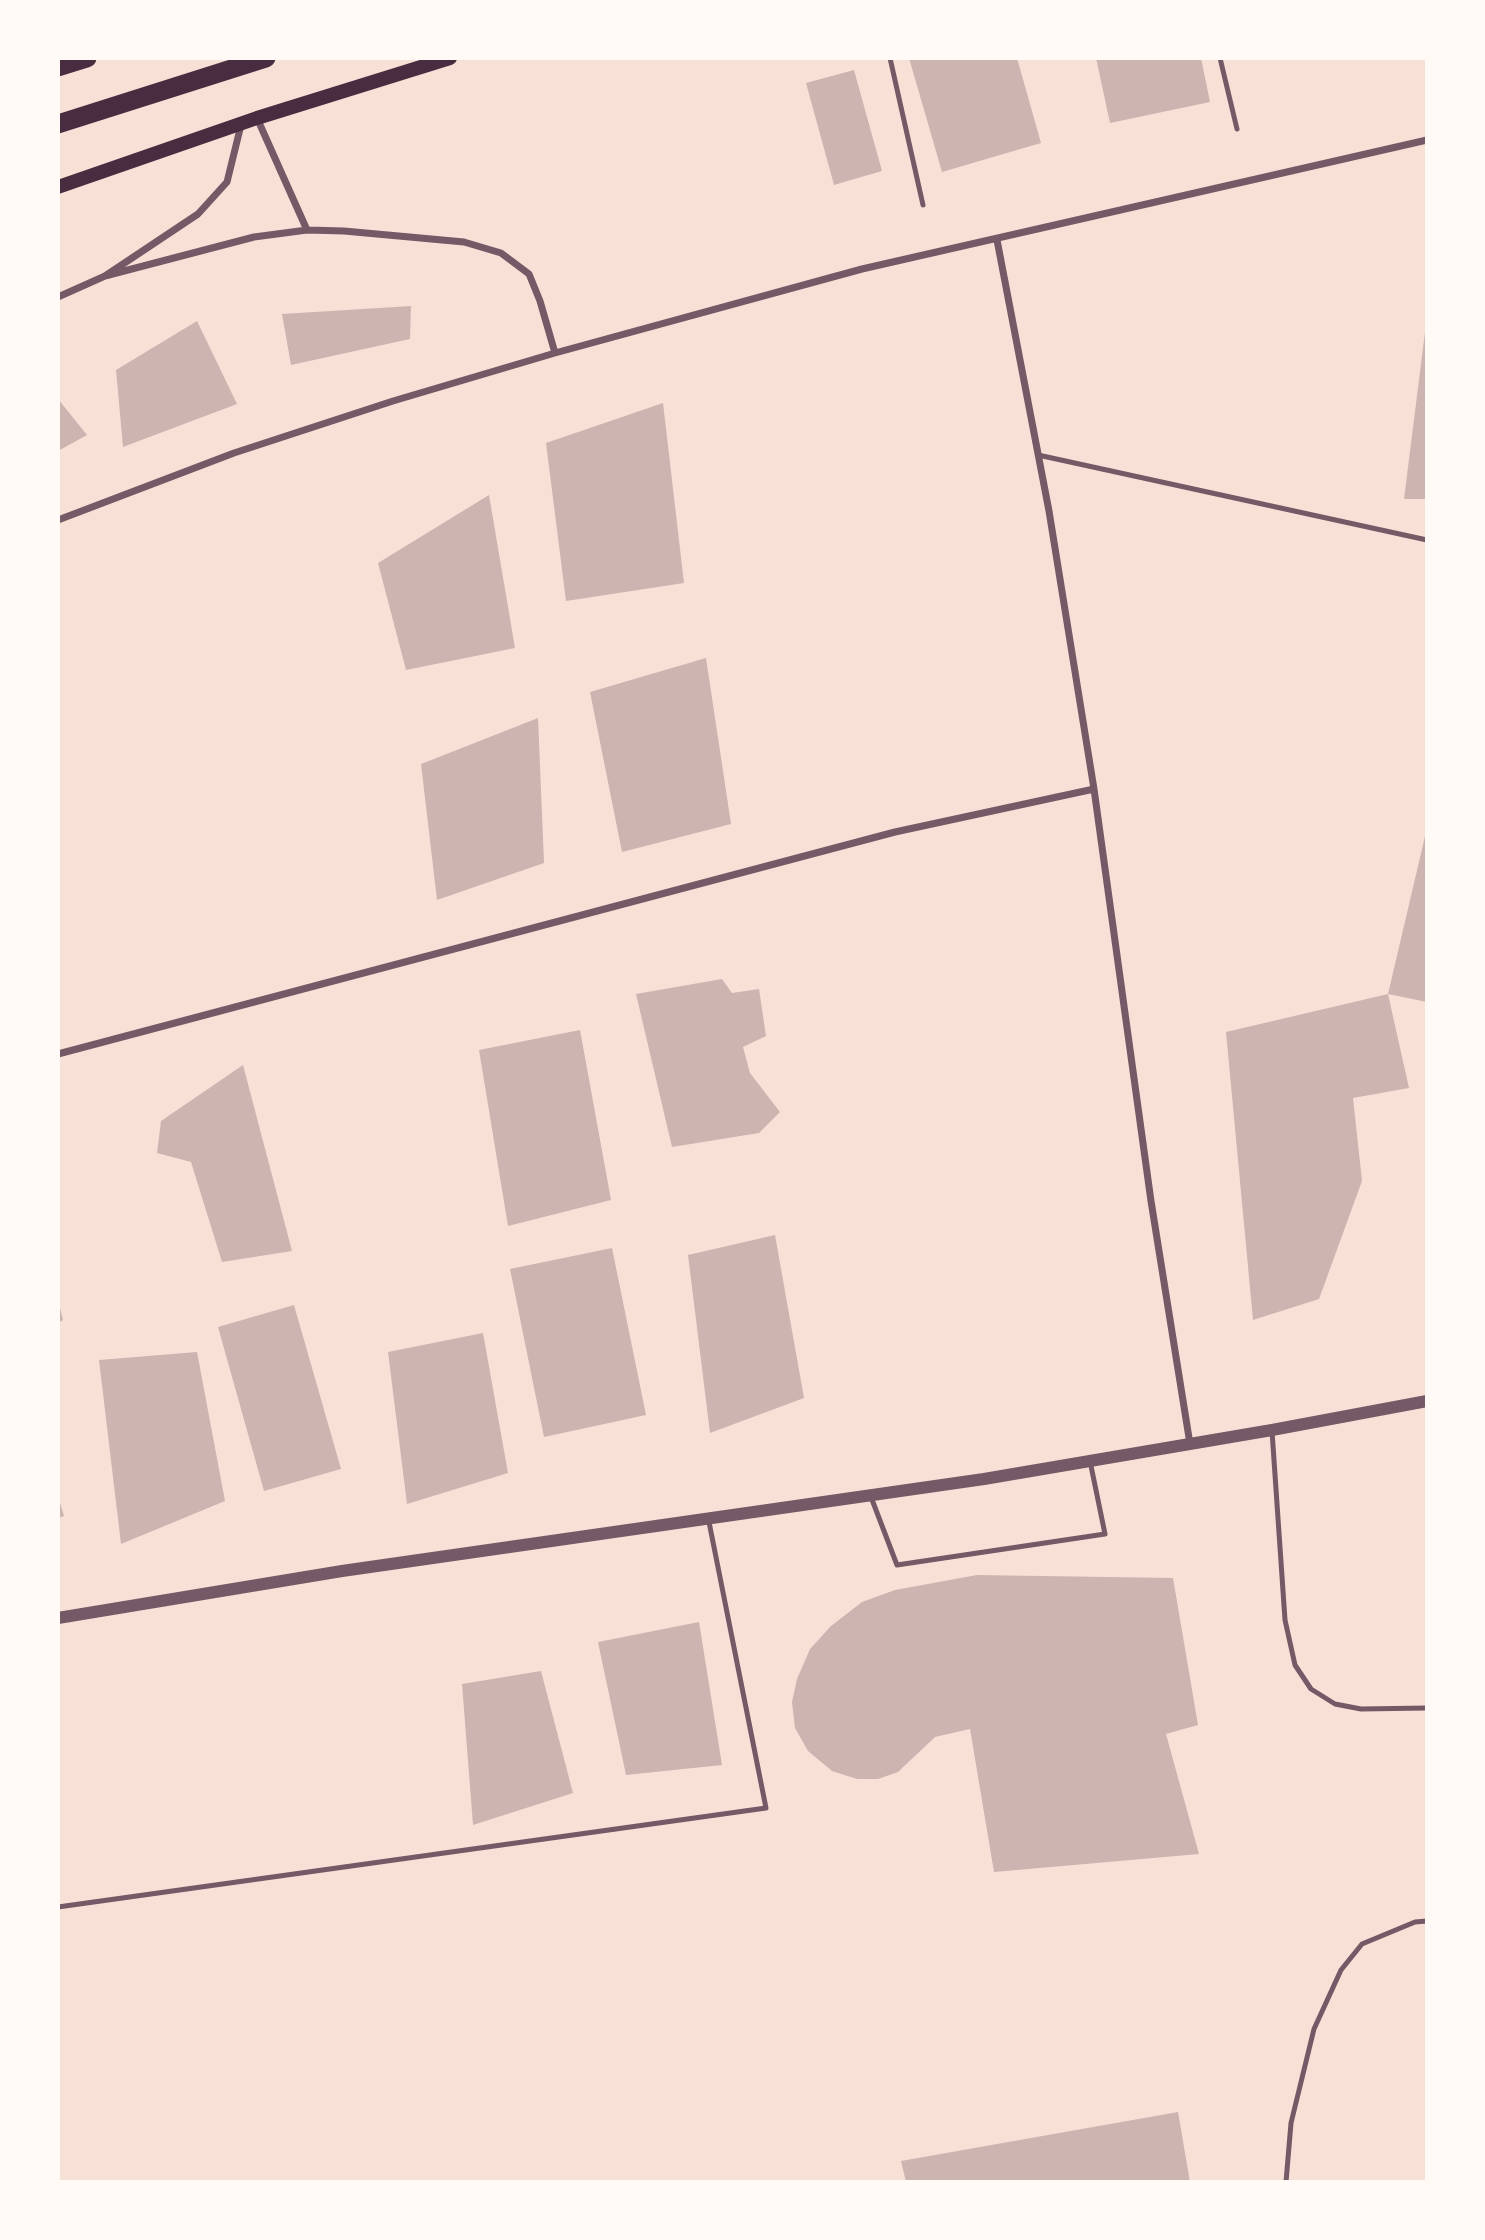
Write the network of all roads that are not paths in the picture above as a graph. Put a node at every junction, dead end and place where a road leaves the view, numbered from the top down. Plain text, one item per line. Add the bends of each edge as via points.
1 (87, 58) edge
2 (266, 58) edge
3 (450, 58) edge
4 (890, 58) edge
5 (1220, 58) edge
6 (58, 67) edge
7 (257, 118) junction
8 (58, 124) edge
9 (242, 124) junction
10 (1237, 129) dead end
11 (1427, 140) edge
12 (58, 187) edge
13 (923, 205) dead end
14 (307, 230) junction
15 (996, 240) junction
16 (106, 276) junction
17 (58, 297) edge
18 (555, 353) junction
19 (1038, 455) junction
20 (58, 520) edge
21 (1427, 540) edge
22 (1094, 789) junction
23 (58, 1054) edge
24 (1427, 1401) edge
25 (1272, 1430) junction
26 (1190, 1444) junction
27 (1089, 1460) junction
28 (869, 1494) junction
29 (708, 1517) junction
30 (58, 1618) edge
31 (1427, 1707) edge
32 (58, 1908) edge
33 (1427, 1921) edge
34 (1286, 2182) edge

1 - 6 highway
2 - 8 highway
3 - 7 main road
4 - 13 lane
5 - 10 lane
7 - 9 main road
7 - 14 street
9 - 12 main road
9 - 16 street via 227,182 198,214
11 - 15 street
14 - 16 street via 254,237
14 - 18 street via 464,242 501,253 528,274
15 - 18 street via 862,269
15 - 19 street
16 - 17 street
18 - 20 street via 234,453
19 - 21 lane
19 - 22 street
22 - 23 street via 895,832
22 - 26 street
24 - 25 street
25 - 26 street
25 - 31 lane via 1285,1620 1295,1665 1311,1689 1335,1704 1361,1709
26 - 27 street
27 - 28 street
27 - 28 lane via 1105,1534 898,1565
28 - 29 street
29 - 30 street
29 - 32 lane via 766,1808
33 - 34 lane via 1362,1944 1341,1970 1314,2029 1291,2123

